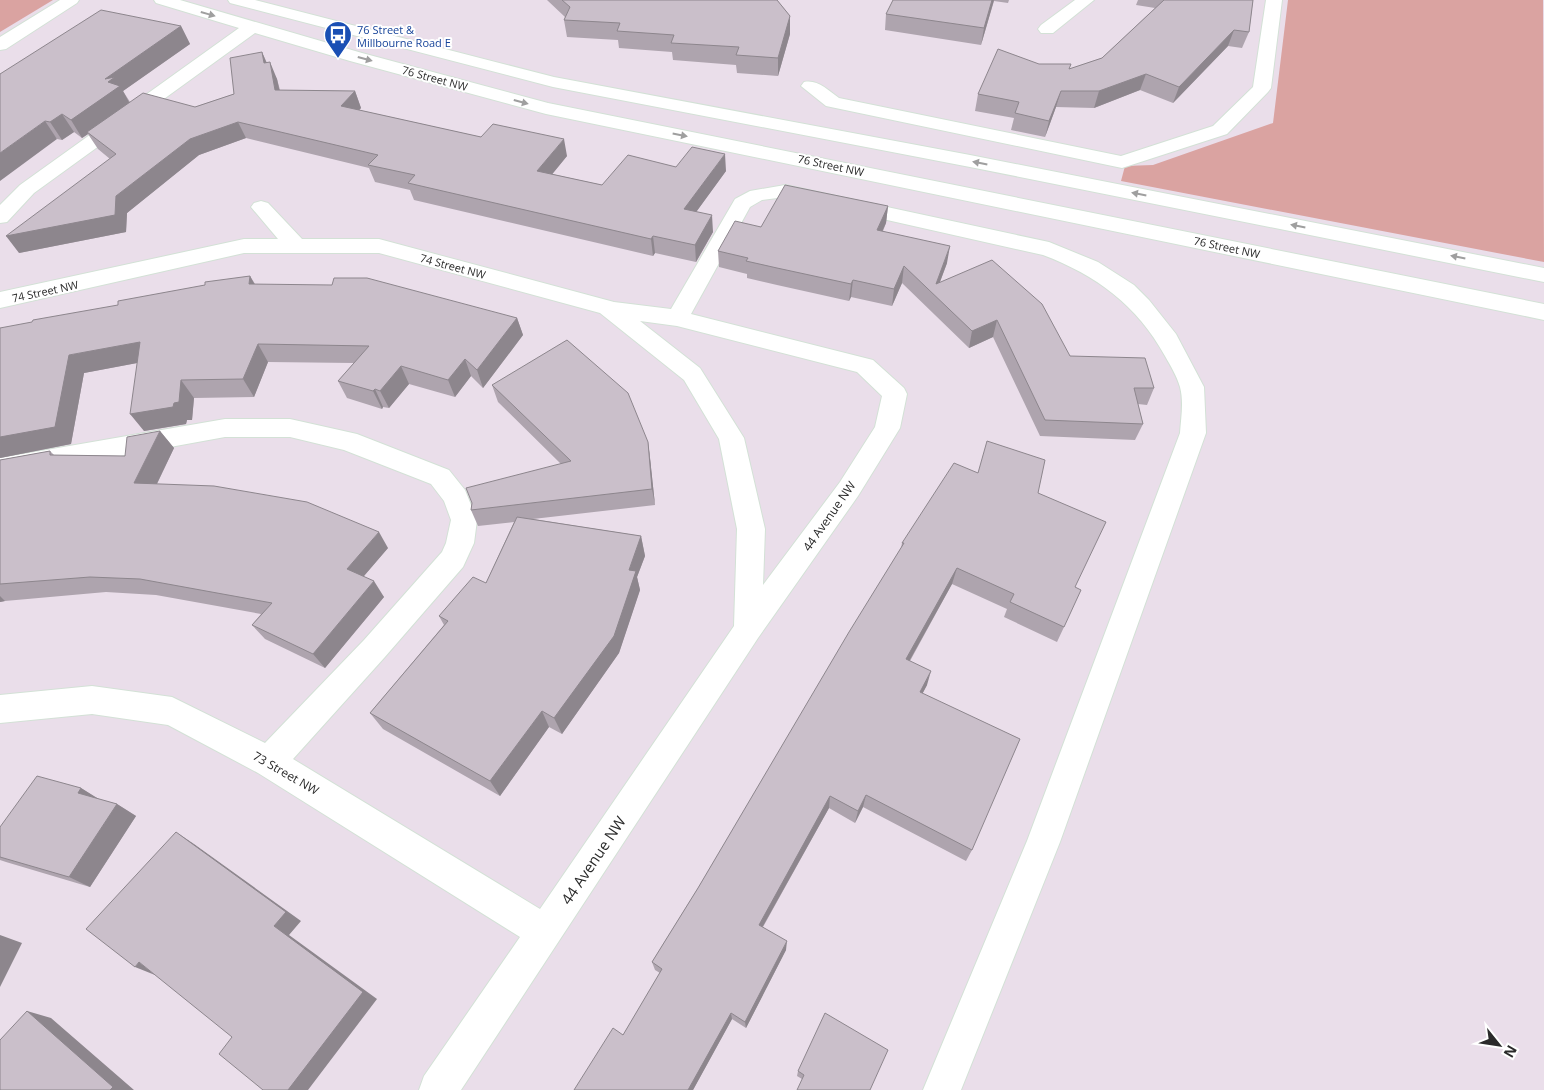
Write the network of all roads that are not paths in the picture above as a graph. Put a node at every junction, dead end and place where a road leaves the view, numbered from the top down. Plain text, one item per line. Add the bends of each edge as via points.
1 (71, 0) edge
2 (162, 0) edge
3 (236, 0) edge
4 (1086, 0) edge
5 (1274, 0) edge
6 (252, 27) junction
7 (1047, 29) dead end
8 (0, 45) edge
9 (810, 86) dead end
10 (261, 207) dead end
11 (0, 217) edge
12 (296, 246) junction
13 (1544, 275) edge
14 (0, 300) edge
15 (608, 308) junction
16 (1544, 312) edge
17 (676, 318) junction
18 (895, 394) joint
19 (0, 468) edge
20 (748, 629) junction
21 (0, 709) edge
22 (270, 762) junction
23 (545, 932) junction
24 (438, 1090) edge
25 (942, 1090) edge

1 - 8 street
2 -> 6 street, 76 Street NW
13 -> 3 street, 76 Street NW via 553,82
4 - 7 street
5 - 9 street via 1262,88 1220,130 1122,162 833,102
6 - 11 street via 27,189
6 -> 16 street, 76 Street NW via 546,108
10 - 12 street
12 - 14 street, 74 Street NW via 244,246
12 - 15 street, 74 Street NW via 379,246
15 - 17 street, 74 Street NW
15 - 20 street, 74 Street NW via 692,374 731,438 751,529
17 - 18 street, 74 Street NW via 865,366
17 - 25 street via 742,203 757,196 785,191 1049,249 1078,259 1102,273 1152,315 1194,389 1193,433 1043,842
18 - 20 street, 44 Avenue NW via 887,428 873,451
19 - 22 street via 225,428 290,428 348,441 440,477 456,497 464,520 453,559
20 - 23 street, 44 Avenue NW
21 - 22 street, 73 Street NW via 92,700 172,711
22 - 23 street, 73 Street NW
23 - 24 street, 44 Avenue NW

